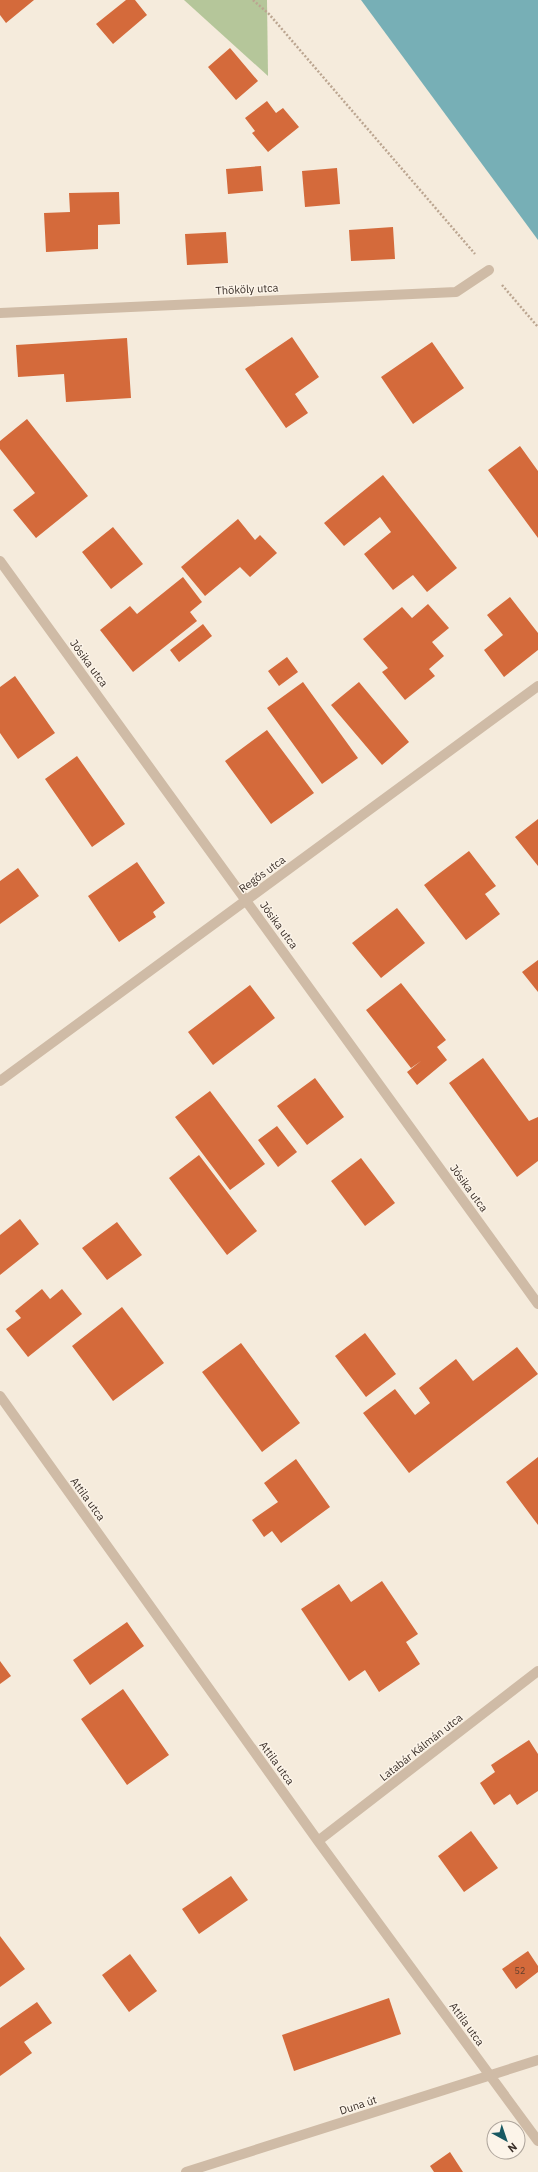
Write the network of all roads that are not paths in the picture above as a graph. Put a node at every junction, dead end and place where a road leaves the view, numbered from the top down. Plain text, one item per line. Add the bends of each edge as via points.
1 (489, 270) road end
2 (0, 313) edge
3 (0, 561) edge
4 (538, 686) edge
5 (246, 901) junction
6 (0, 1081) edge
7 (538, 1304) edge
8 (0, 1396) edge
9 (538, 1671) edge
10 (318, 1841) junction
11 (538, 2060) edge
12 (490, 2075) junction
13 (538, 2140) edge
14 (186, 2172) edge

1 - 2 street, Thököly utca via 456,292
3 - 5 street, Jósika utca
4 - 5 street, Regős utca
5 - 6 street, Regős utca
5 - 7 street, Jósika utca
8 - 10 street, Attila utca
9 - 10 street, Latabár Kálmán utca
10 - 12 street, Attila utca
11 - 12 street, Duna út
12 - 13 street, Attila utca
12 - 14 street, Duna út

